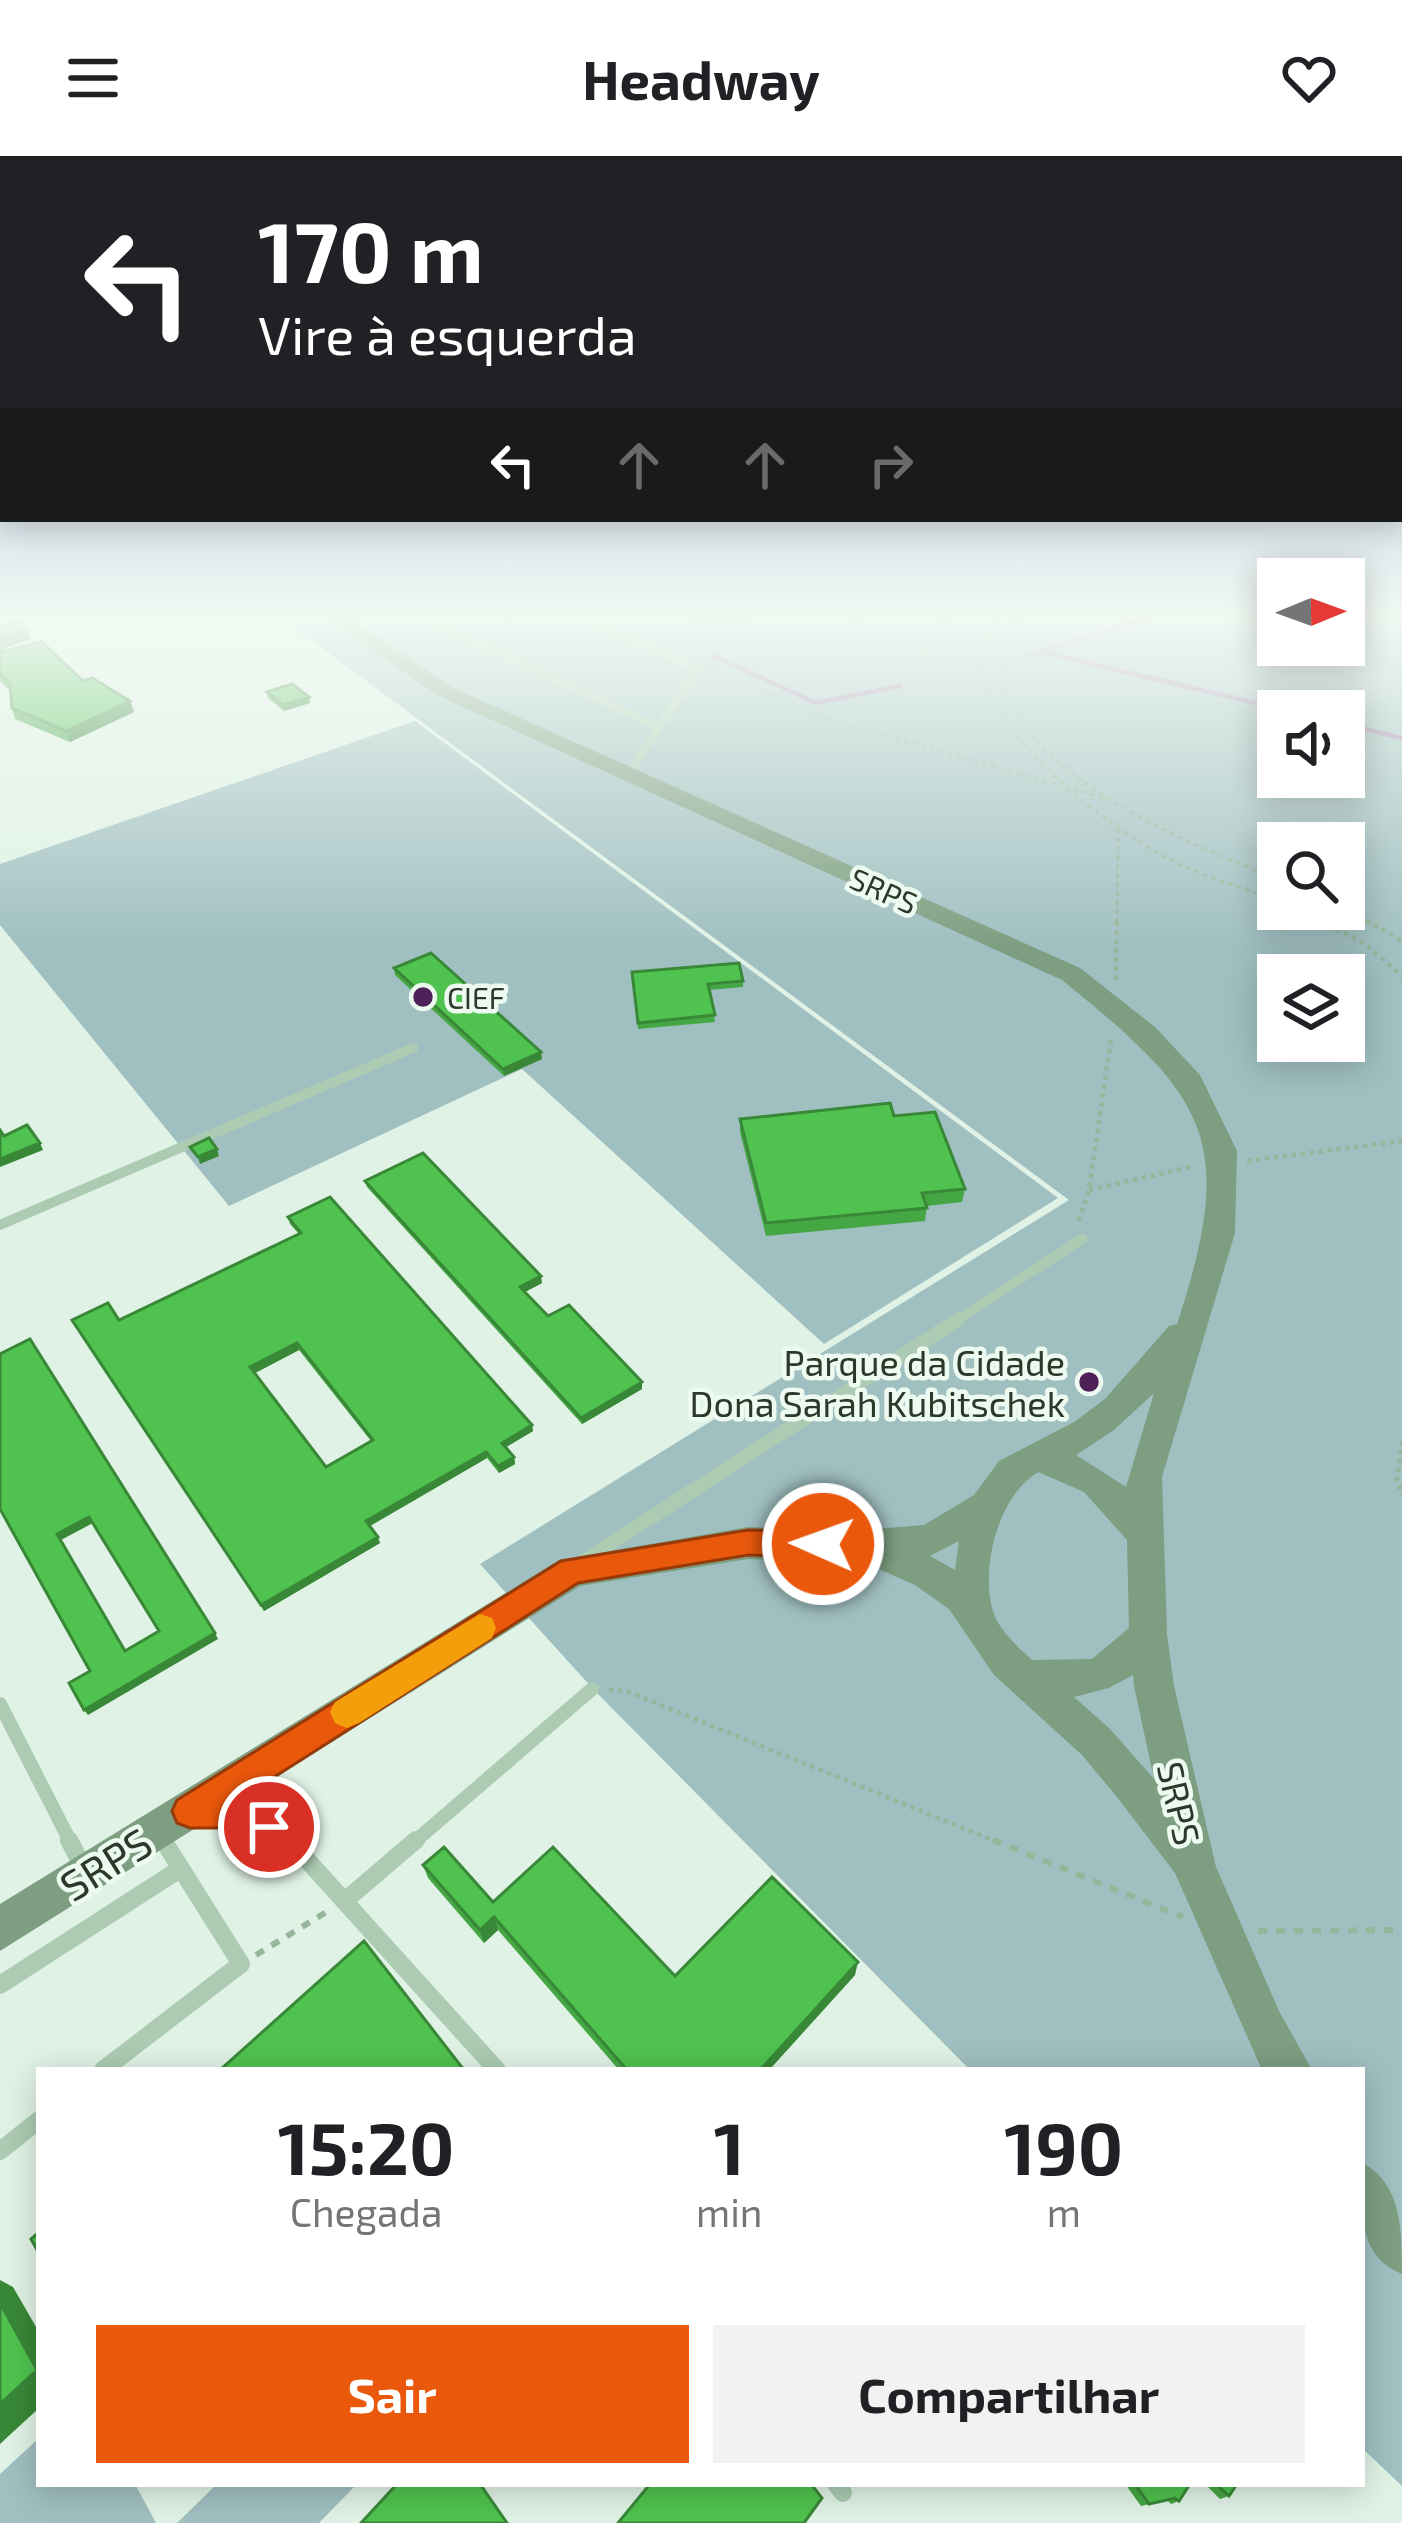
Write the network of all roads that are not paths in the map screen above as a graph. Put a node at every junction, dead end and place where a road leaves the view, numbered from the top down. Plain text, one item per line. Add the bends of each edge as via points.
1 (523, 728) edge
2 (658, 728) edge
3 (626, 777) junction
4 (413, 1048) dead end
5 (0, 1225) edge
6 (1082, 1239) road end
7 (1194, 1316) junction
8 (1034, 1456) junction
9 (986, 1506) junction
10 (1143, 1533) junction
11 (863, 1546) junction
12 (572, 1570) junction
13 (973, 1608) junction
14 (1148, 1634) junction
15 (1027, 1678) junction
16 (592, 1689) road end
17 (0, 1704) edge
18 (173, 1821) junction
19 (1195, 1868) junction
20 (180, 1869) junction
21 (87, 1874) junction
22 (347, 1899) junction
23 (0, 1929) edge
24 (0, 1985) edge
25 (107, 2067) edge
26 (494, 2067) edge
27 (1287, 2067) edge
28 (36, 2122) edge
29 (0, 2151) edge
30 (1365, 2193) edge
31 (1402, 2249) edge

1 - 3 main road, SRPS
2 - 3 lane
3 - 7 main road, SRPS via 1020,949 1116,1008 1190,1081 1224,1163 1220,1233
4 - 5 lane
6 - 12 lane
7 - 8 main road, SRPS via 1117,1408
7 - 10 main road, SRPS via 1144,1477
8 - 9 main road, SRPS
8 - 10 main road via 1080,1468 1111,1490
9 - 11 main road, SRPS via 930,1540
9 - 13 main road
10 - 14 main road, SRPS
11 - 12 main road, SRPS via 748,1543
11 - 13 main road, SRPS via 933,1574
12 - 18 main road, SRPS
13 - 15 main road, SRPS
14 - 15 main road via 1121,1665 1094,1679
14 - 19 main road, SRPS
15 - 19 main road, SRPS via 1132,1782
16 - 22 lane
17 - 21 lane
18 - 20 lane
18 - 21 main road, SRPS
18 - 22 lane via 244,1811 294,1844
19 - 27 main road, SRPS
20 - 24 lane
20 - 25 lane via 241,1964
21 - 23 main road, SRPS
22 - 26 lane
28 - 29 lane
30 - 31 main road

